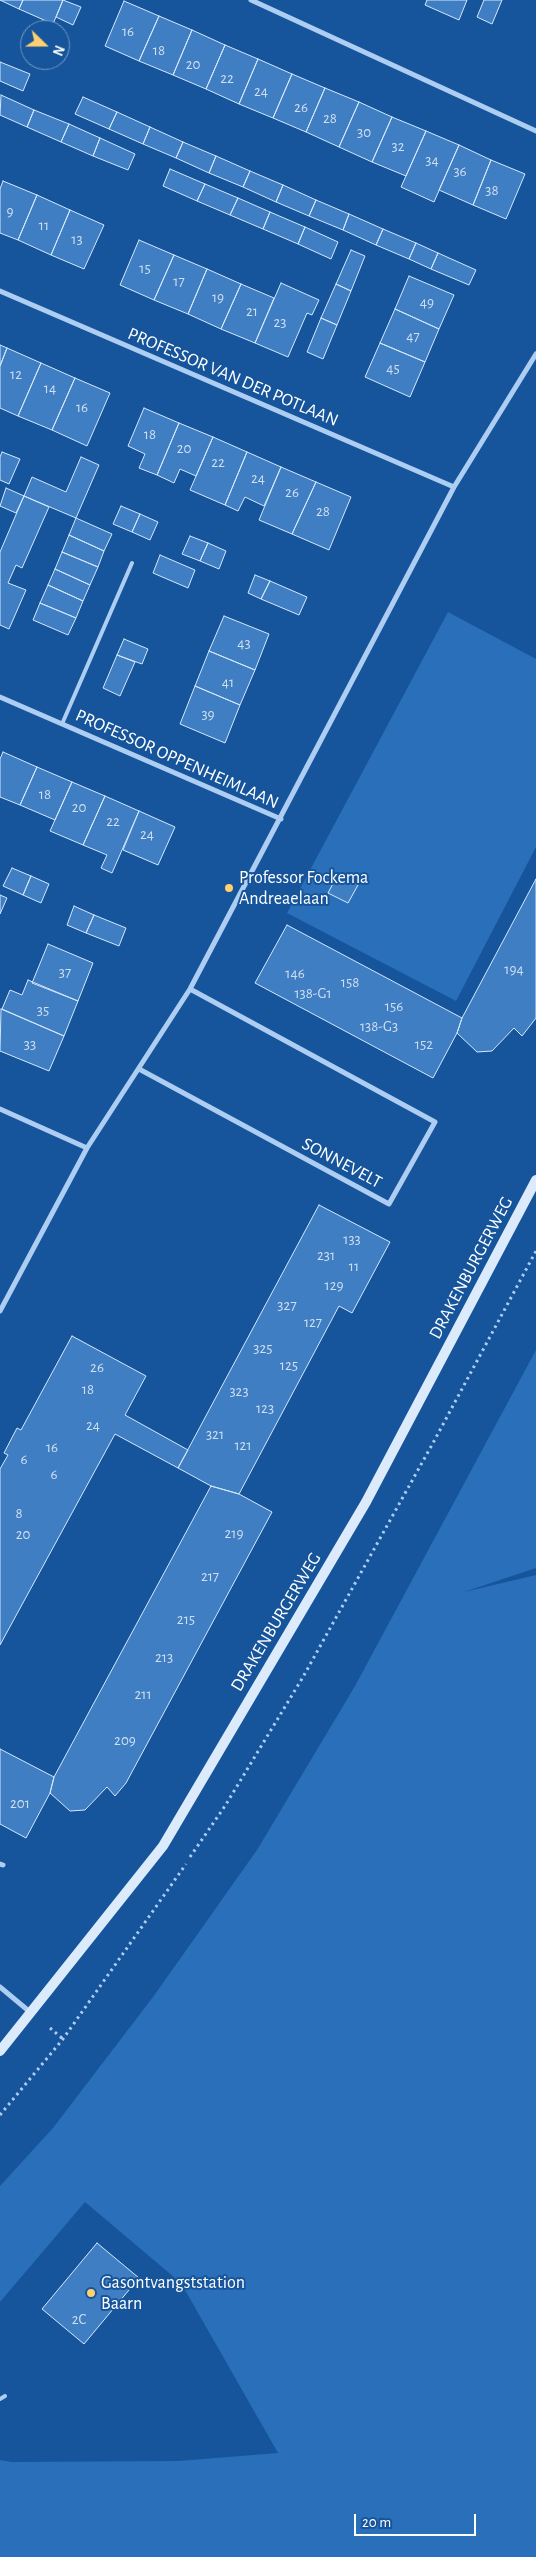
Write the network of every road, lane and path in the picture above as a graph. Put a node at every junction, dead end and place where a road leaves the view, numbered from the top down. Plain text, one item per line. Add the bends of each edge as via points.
1 (251, 0) edge
2 (536, 131) edge
3 (0, 291) edge
4 (536, 354) edge
5 (454, 487) junction
6 (132, 563) dead end
7 (0, 697) edge
8 (62, 724) junction
9 (281, 819) junction
10 (190, 989) junction
11 (139, 1069) junction
12 (0, 1109) edge
13 (87, 1148) junction
14 (536, 1180) edge
15 (0, 1312) edge
16 (0, 1987) edge
17 (30, 2012) junction
18 (0, 2051) edge
19 (5, 2396) dead end
20 (0, 2399) edge

1 - 2 street
3 - 5 street, PROFESSOR VAN DER POTLAAN
4 - 5 street
5 - 9 street
6 - 8 lane, PROFESSOR OPPENHEIMLAAN
7 - 8 street, PROFESSOR OPPENHEIMLAAN
8 - 9 street, PROFESSOR OPPENHEIMLAAN
9 - 10 street
10 - 11 street
10 - 11 street, SONNEVELT via 434,1122 389,1204
11 - 13 street
12 - 13 street
13 - 15 street
14 - 17 main road, DRAKENBURGERWEG via 366,1502 163,1846
16 - 17 street
17 - 18 main road, DRAKENBURGERWEG
19 - 20 lane

